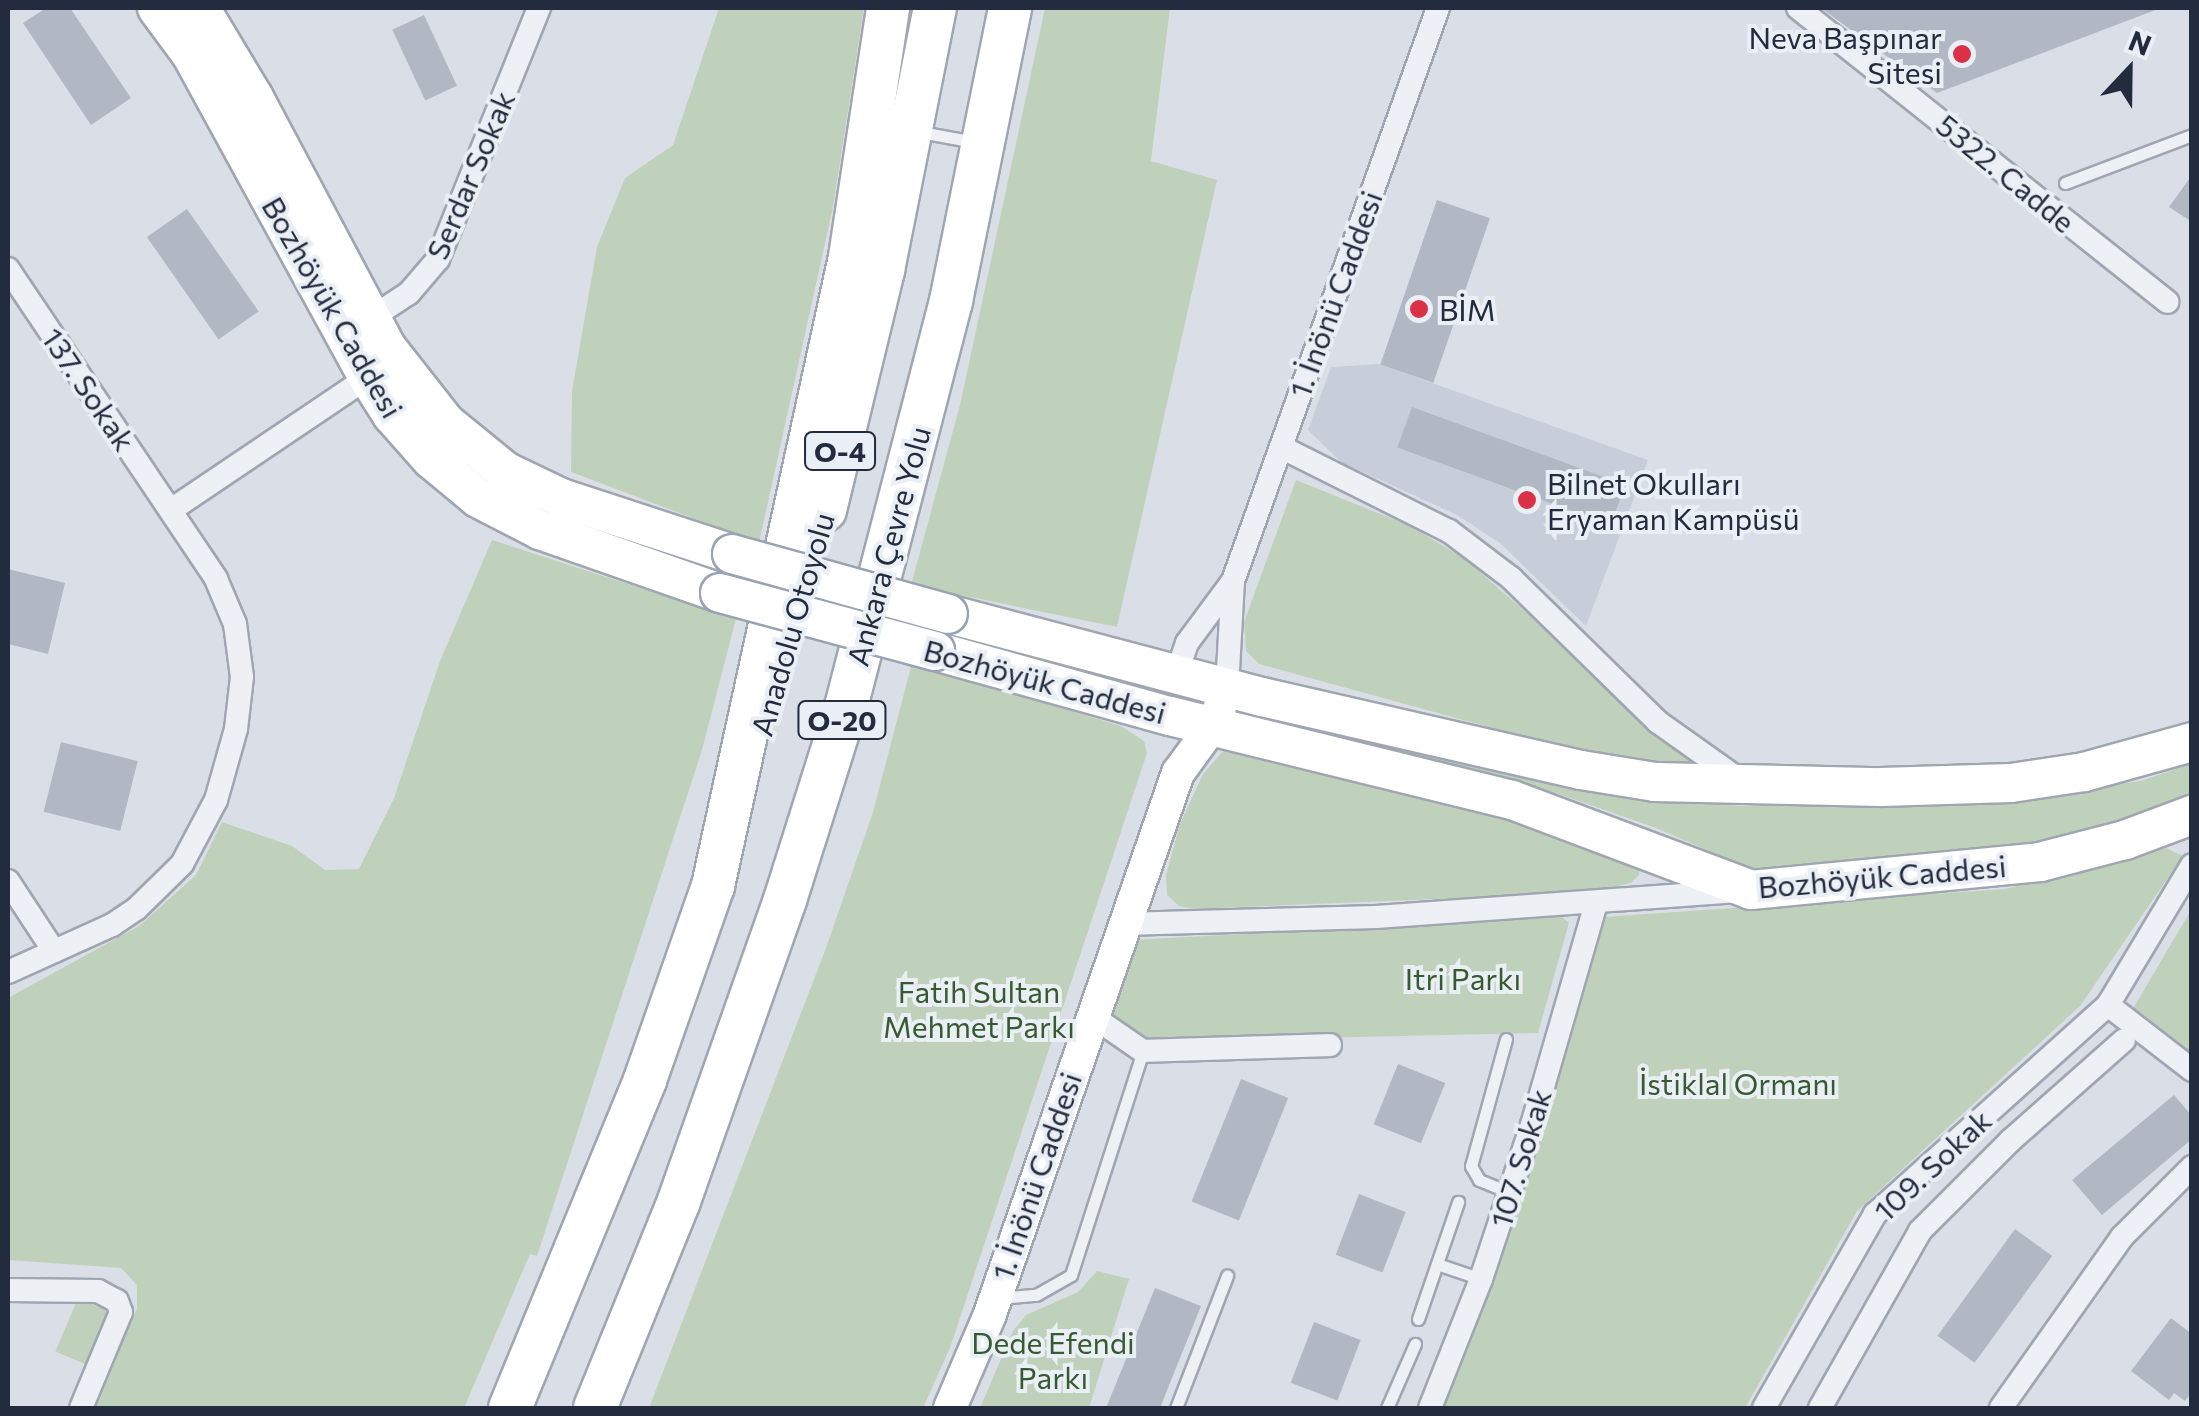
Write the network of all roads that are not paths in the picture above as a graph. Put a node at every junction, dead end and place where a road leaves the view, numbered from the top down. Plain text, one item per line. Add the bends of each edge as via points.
1 (157, 8) edge
2 (200, 8) edge
3 (540, 8) edge
4 (888, 8) edge
5 (935, 8) edge
6 (1010, 8) edge
7 (1438, 8) edge
8 (1798, 8) edge
9 (913, 130) junction
10 (2192, 135) edge
11 (984, 143) junction
12 (2065, 183) dead end
13 (8, 269) edge
14 (2167, 302) dead end
15 (371, 318) junction
16 (368, 377) junction
17 (1280, 447) junction
18 (172, 510) junction
19 (1232, 582) junction
20 (1176, 676) junction
21 (1227, 688) junction
22 (1170, 716) junction
23 (1212, 725) junction
24 (2192, 742) edge
25 (1178, 772) junction
26 (1748, 786) junction
27 (2192, 815) edge
28 (1676, 861) junction
29 (2192, 865) edge
30 (8, 881) edge
31 (713, 886) junction
32 (1752, 890) junction
33 (1668, 898) junction
34 (1596, 903) junction
35 (1123, 924) junction
36 (54, 951) junction
37 (8, 972) edge
38 (2108, 1005) junction
39 (1092, 1016) junction
40 (1506, 1039) dead end
41 (2124, 1040) dead end
42 (1330, 1045) dead end
43 (1143, 1051) junction
44 (2192, 1070) edge
45 (1987, 1114) junction
46 (2010, 1141) junction
47 (2192, 1167) edge
48 (1510, 1192) junction
49 (678, 1200) junction
50 (1458, 1202) dead end
51 (1437, 1264) junction
52 (1227, 1276) dead end
53 (1481, 1279) junction
54 (8, 1290) edge
55 (995, 1298) junction
56 (1418, 1319) dead end
57 (1415, 1344) dead end
58 (81, 1408) edge
59 (510, 1408) edge
60 (595, 1408) edge
61 (626, 1408) edge
62 (950, 1408) edge
63 (1176, 1408) edge
64 (1387, 1408) edge
65 (1430, 1408) edge
66 (1764, 1408) edge
67 (1820, 1408) edge
68 (2001, 1408) edge

1 - 16 main road, Bozhöyük Caddesi via 191,54
2 - 15 main road, Bozhöyük Caddesi
3 - 15 street, Serdar Sokak via 438,258 417,285
4 - 31 highway, O-20 via 850,257
5 - 9 highway, Anadolu Otoyolu / O-4
6 - 11 highway, Ankara Çevre Yolu / O-20
7 - 17 street, 1. İnönü Caddesi
8 - 14 street, 5322. Cadde
9 - 11 lane
9 - 31 highway, Anadolu Otoyolu / O-4 via 833,481
10 - 12 lane
11 - 49 highway, Ankara Çevre Yolu / O-20 via 951,301 846,706
13 - 18 street, 137. Sokak
15 - 20 main road, Bozhöyük Caddesi, bridge via 428,405 471,447 562,498 732,554
16 - 18 street
16 - 22 main road, Bozhöyük Caddesi, bridge via 412,438 478,498 540,530 720,594
17 - 19 street, 1. İnönü Caddesi
17 - 26 street via 1449,530 1511,578 1658,722
18 - 36 street, 137. Sokak via 216,580 238,637 240,701 227,766 195,844 160,889 112,924
19 - 20 street via 1187,643
19 - 21 street
20 - 21 main road, Bozhöyük Caddesi
20 - 22 street, 1. İnönü Caddesi
21 - 23 street, 1. İnönü Caddesi
21 - 26 main road, Bozhöyük Caddesi via 1581,770
22 - 23 main road, Bozhöyük Caddesi
22 - 25 street, 1. İnönü Caddesi
23 - 25 street, 1. İnönü Caddesi
23 - 28 main road, Bozhöyük Caddesi via 1512,800
24 - 26 main road, Bozhöyük Caddesi via 2011,784
25 - 35 street, 1. İnönü Caddesi
27 - 32 main road, Bozhöyük Caddesi via 2040,862
28 - 32 main road, Bozhöyük Caddesi
28 - 33 street via 1681,888
29 - 38 street, 109. Sokak
30 - 36 street
31 - 59 highway, O-20 via 645,1080
32 - 33 street
33 - 34 street
34 - 35 street
34 - 48 street, 107. Sokak
35 - 39 street, 1. İnönü Caddesi
36 - 37 street, 137. Sokak
38 - 44 street
38 - 45 street, 109. Sokak
39 - 43 street
39 - 55 street, 1. İnönü Caddesi
40 - 48 lane via 1471,1166 1478,1180
41 - 46 street
42 - 43 street
43 - 55 lane via 1071,1274 1036,1295
45 - 46 street
45 - 66 street, 109. Sokak via 1875,1214
46 - 67 street via 1920,1231
47 - 68 street via 2122,1238
48 - 53 street, 107. Sokak
49 - 60 highway, Ankara Çevre Yolu / O-20
49 - 61 highway
50 - 51 lane
51 - 53 lane
51 - 56 lane
52 - 63 lane
53 - 65 street, 107. Sokak
54 - 58 street via 110,1294 121,1312
55 - 62 street, 1. İnönü Caddesi
57 - 64 lane

